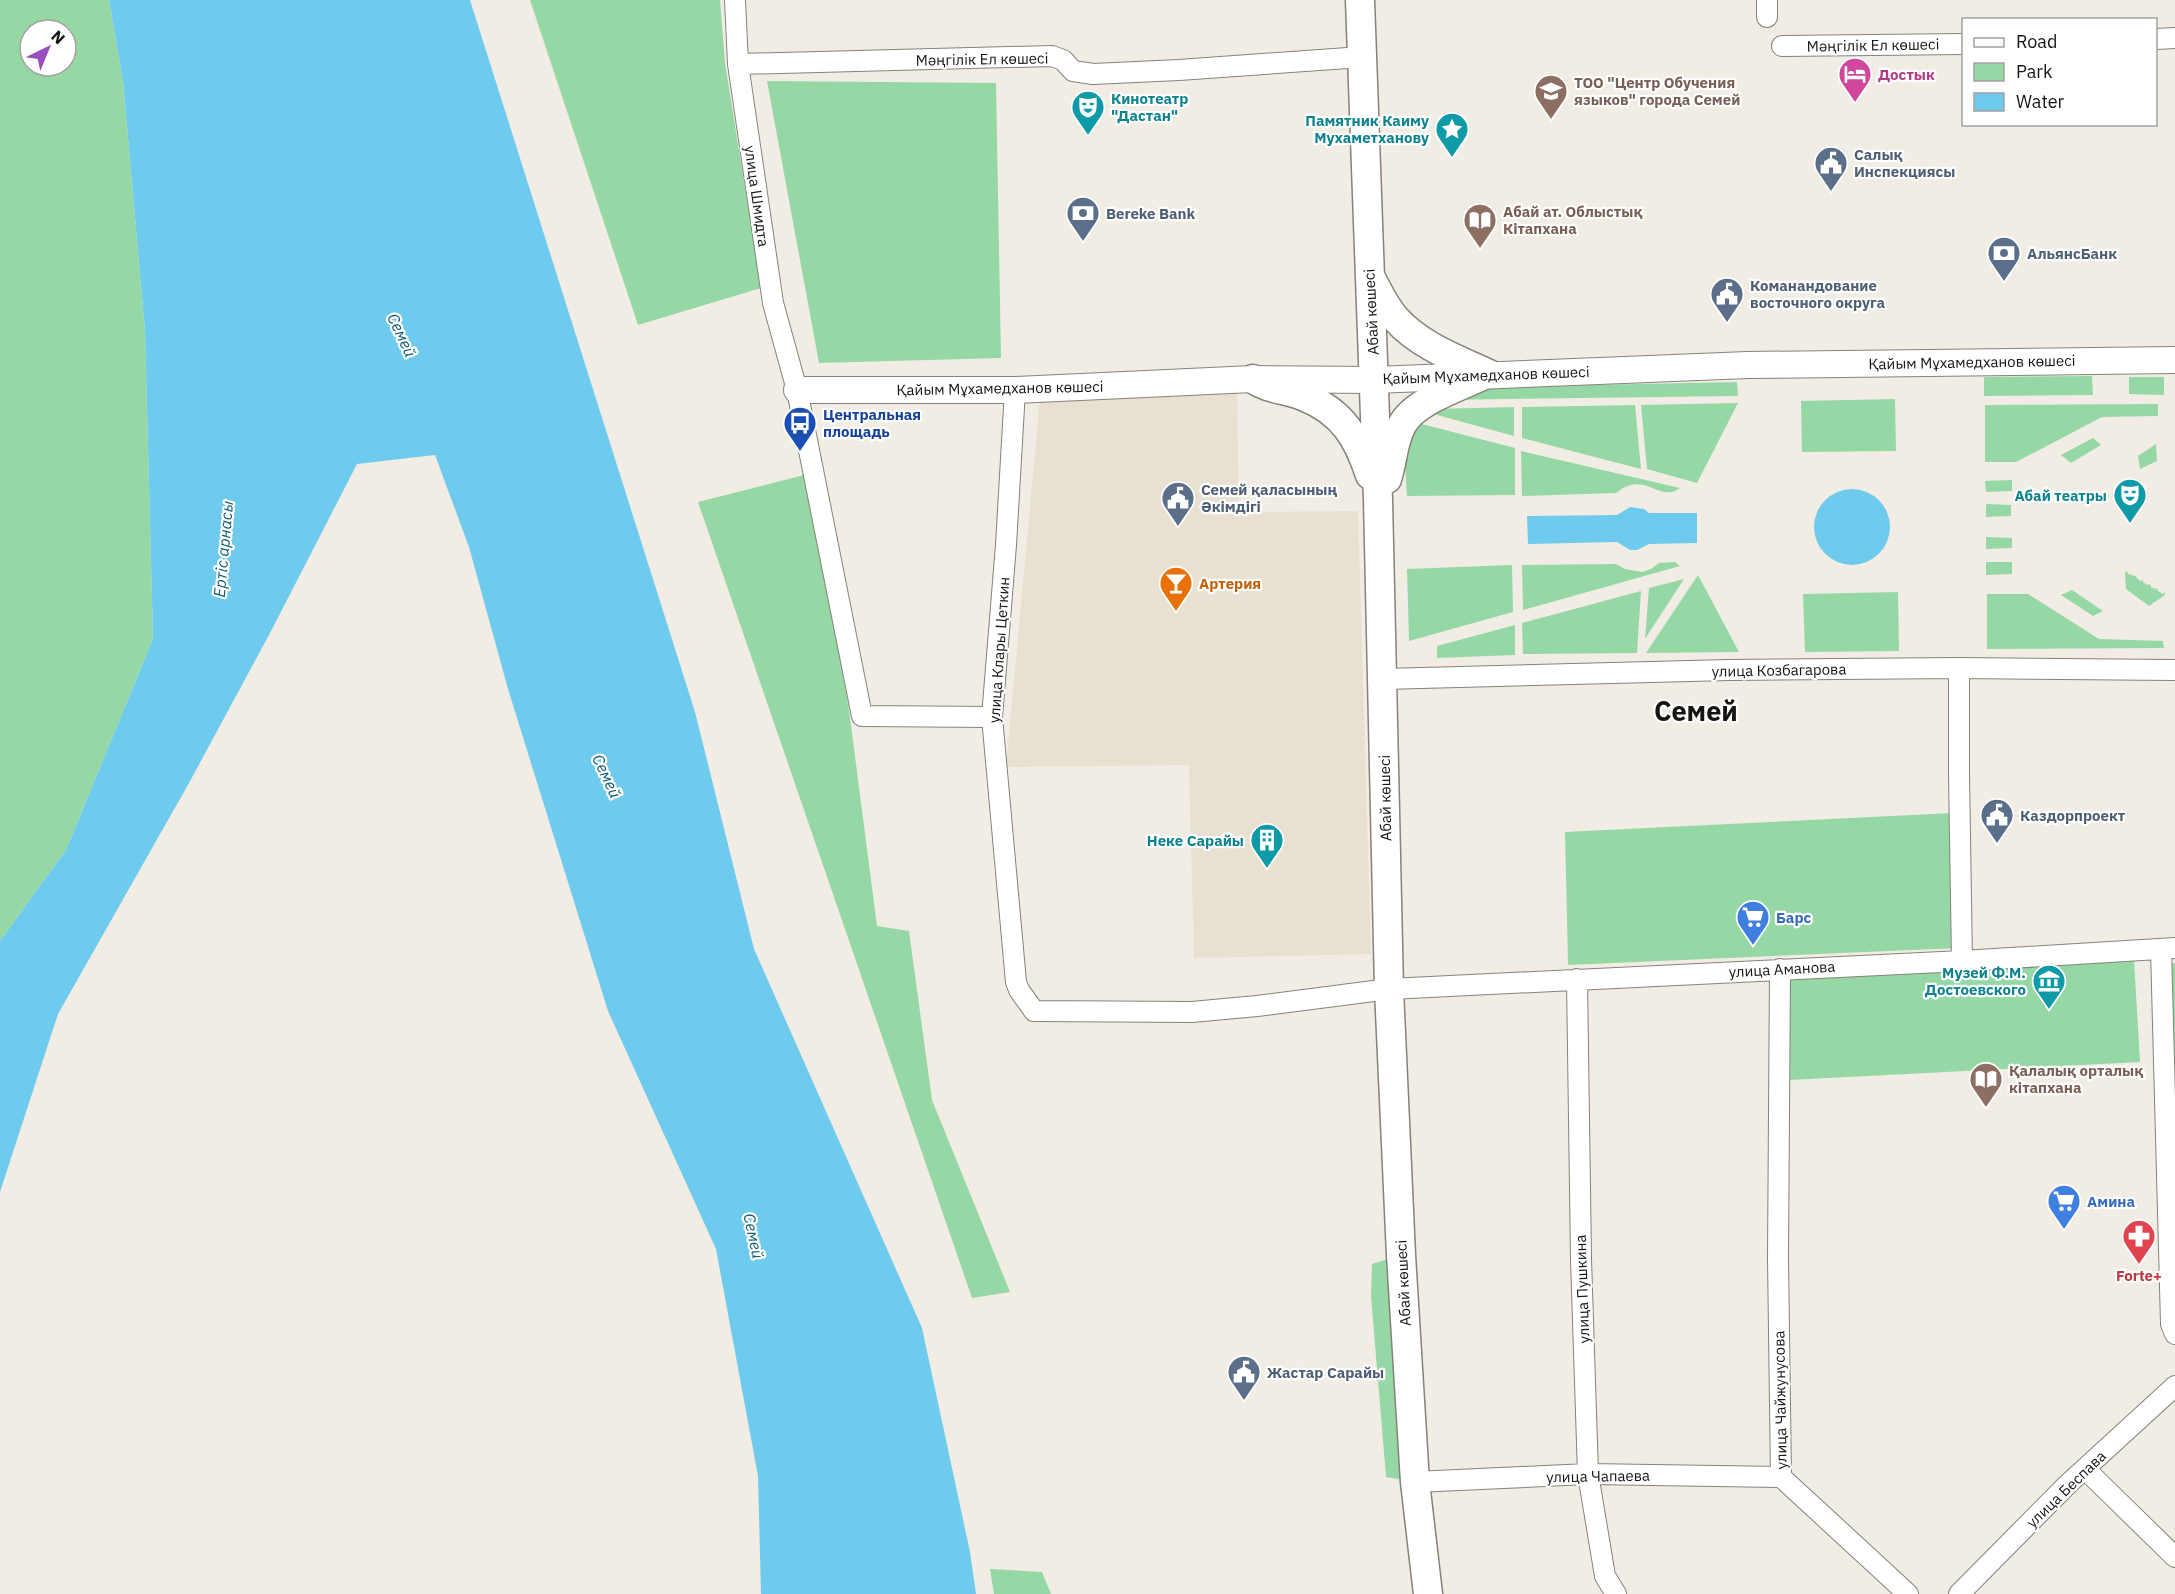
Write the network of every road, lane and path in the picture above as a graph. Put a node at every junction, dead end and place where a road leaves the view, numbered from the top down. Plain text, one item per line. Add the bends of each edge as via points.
1 (735, 0) edge
2 (1360, 0) edge
3 (2175, 38) edge
4 (2157, 39) edge
5 (1962, 44) edge
6 (1782, 46) dead end
7 (1362, 57) junction
8 (738, 64) junction
9 (1369, 275) junction
10 (2175, 360) edge
11 (1486, 374) junction
12 (1253, 379) junction
13 (1374, 380) junction
14 (797, 390) junction
15 (1015, 390) junction
16 (1378, 500) junction
17 (1959, 668) junction
18 (2175, 670) edge
19 (1383, 679) junction
20 (992, 717) junction
21 (2168, 949) edge
22 (1962, 961) junction
23 (1780, 969) junction
24 (1577, 980) junction
25 (1389, 989) junction
26 (1034, 1011) joint
27 (2175, 1334) edge
28 (2175, 1386) edge
29 (2085, 1469) junction
30 (1588, 1474) junction
31 (1781, 1477) junction
32 (1415, 1482) junction
33 (2175, 1557) edge
34 (1428, 1594) edge
35 (1616, 1594) edge
36 (1908, 1594) edge
37 (1959, 1594) edge

1 - 8 street, улица Шмидта
2 - 7 main road, Абай көшесі
3 - 4 street
5 - 6 street, Мәңгілік Ел көшесі
7 - 8 street, Мәңгілік Ел көшесі via 1093,74 1073,71 1064,60 1052,56
7 - 9 main road, Абай көшесі
8 - 14 street, улица Шмидта via 773,303
9 - 11 main road via 1395,318 1417,338
9 - 13 main road, Абай көшесі
10 - 11 street, Қайым Мұхамедханов көшесі via 1807,364
11 - 13 street, Қайым Мұхамедханов көшесі
11 - 16 main road via 1432,398 1406,418
12 - 13 street, Қайым Мұхамедханов көшесі
12 - 15 street, Қайым Мұхамедханов көшесі
12 - 16 main road via 1263,386 1305,396 1335,414 1354,435
13 - 16 main road, Абай көшесі
14 - 15 street, Қайым Мұхамедханов көшесі
14 - 20 street, улица Шмидта via 862,716
15 - 20 street, улица Клары Цеткин
16 - 19 main road, Абай көшесі
17 - 18 street, улица Козбагарова
17 - 19 street, улица Козбагарова
17 - 22 street
19 - 25 main road, Абай көшесі
20 - 26 street, улица Клары Цеткин via 1017,982
21 - 22 street, улица Аманова
21 - 27 street via 2167,1197 2170,1324
22 - 23 street, улица Аманова
23 - 24 street, улица Аманова
23 - 31 street, улица Чайжунусова
24 - 25 street, улица Аманова
24 - 30 street, улица Пушкина
25 - 26 street, улица Аманова via 1192,1012
25 - 32 main road, Абай көшесі
28 - 29 street, улица Беспава
29 - 33 street
29 - 37 street, улица Беспава
30 - 31 street, улица Чапаева
30 - 32 street, улица Чапаева
30 - 35 street, улица Пушкина via 1605,1576
31 - 36 street, улица Чайжунусова
32 - 34 main road, Абай көшесі

